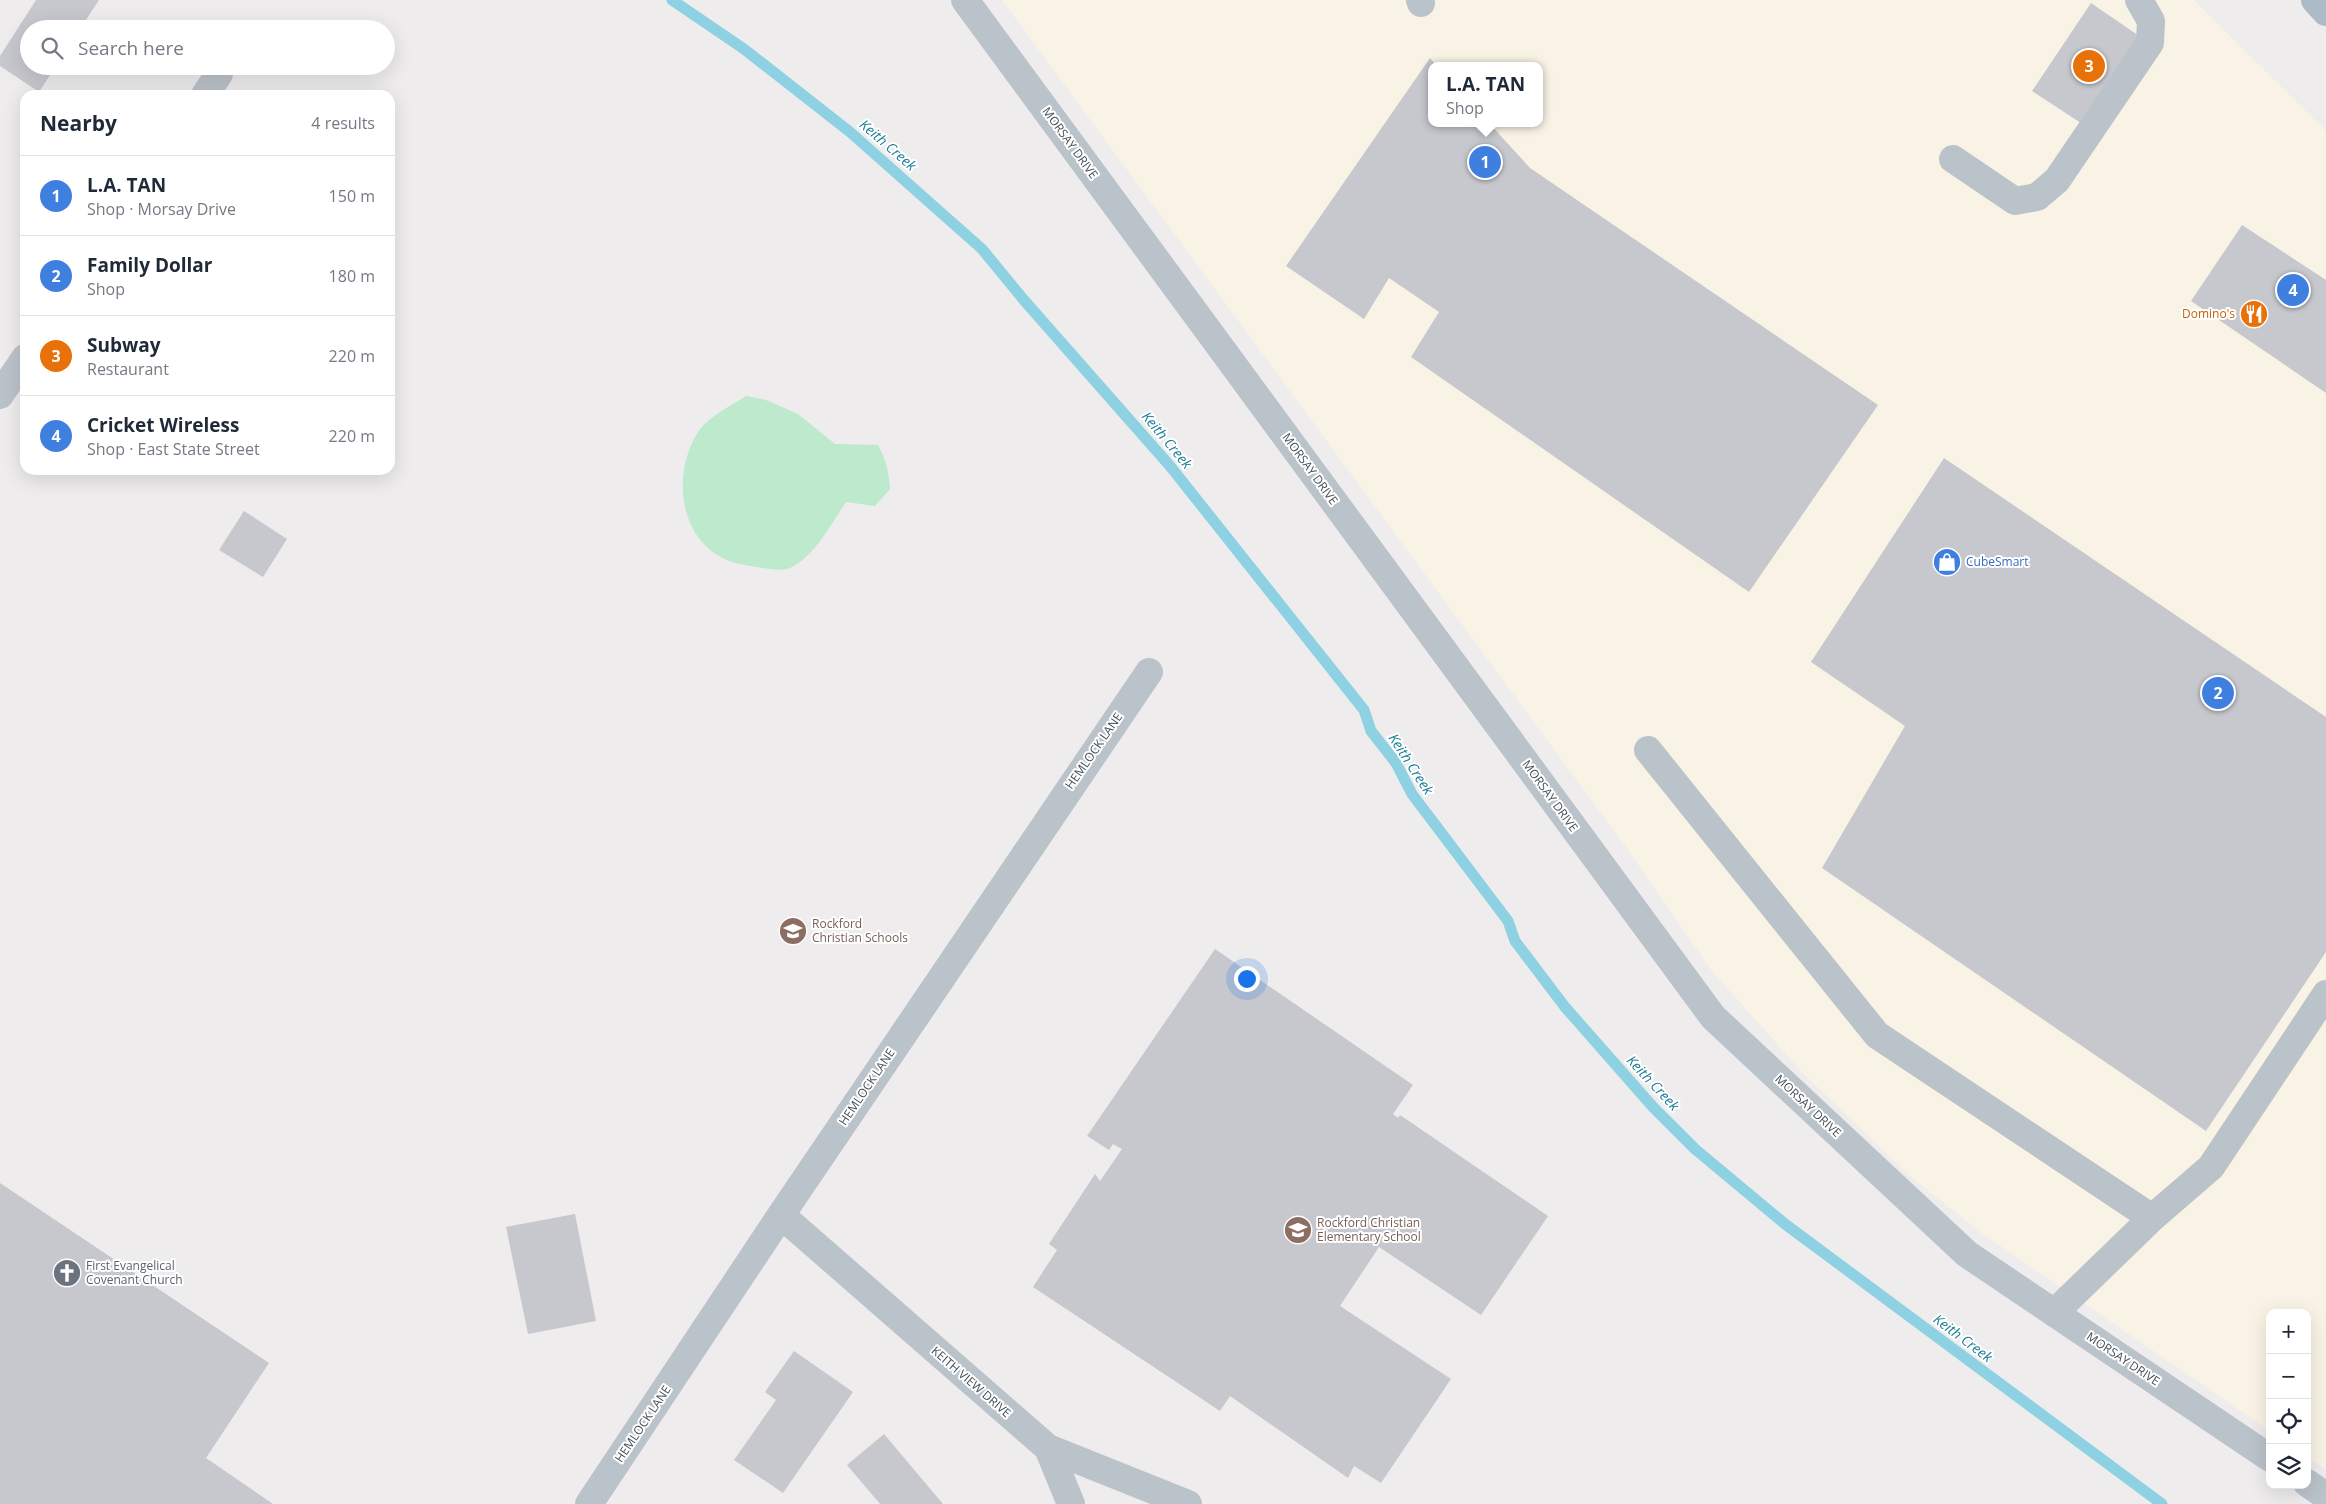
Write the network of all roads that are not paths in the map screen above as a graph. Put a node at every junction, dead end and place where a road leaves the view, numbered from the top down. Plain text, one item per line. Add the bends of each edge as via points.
1 (965, 0) edge
2 (2139, 0) edge
3 (1953, 159) dead end
4 (20, 365) edge
5 (0, 395) edge
6 (1149, 672) dead end
7 (1648, 750) dead end
8 (2326, 994) edge
9 (781, 1215) junction
10 (2152, 1218) junction
11 (2054, 1313) junction
12 (1048, 1448) junction
13 (2266, 1455) edge
14 (2311, 1486) edge
15 (2326, 1496) edge
16 (589, 1504) edge
17 (1071, 1504) edge
18 (1188, 1504) edge

1 - 11 street, MORSAY DRIVE via 1713,1017 1967,1254
2 - 3 street via 2150,21 2150,43 2057,180 2038,197 2015,201
4 - 5 street
6 - 9 street, HEMLOCK LANE
7 - 10 street via 1877,1035
8 - 10 street via 2210,1167
9 - 12 street, KEITH VIEW DRIVE
9 - 16 street, HEMLOCK LANE
10 - 11 street
11 - 13 street, MORSAY DRIVE
12 - 17 street
12 - 18 street, KEITH VIEW DRIVE
14 - 15 street

